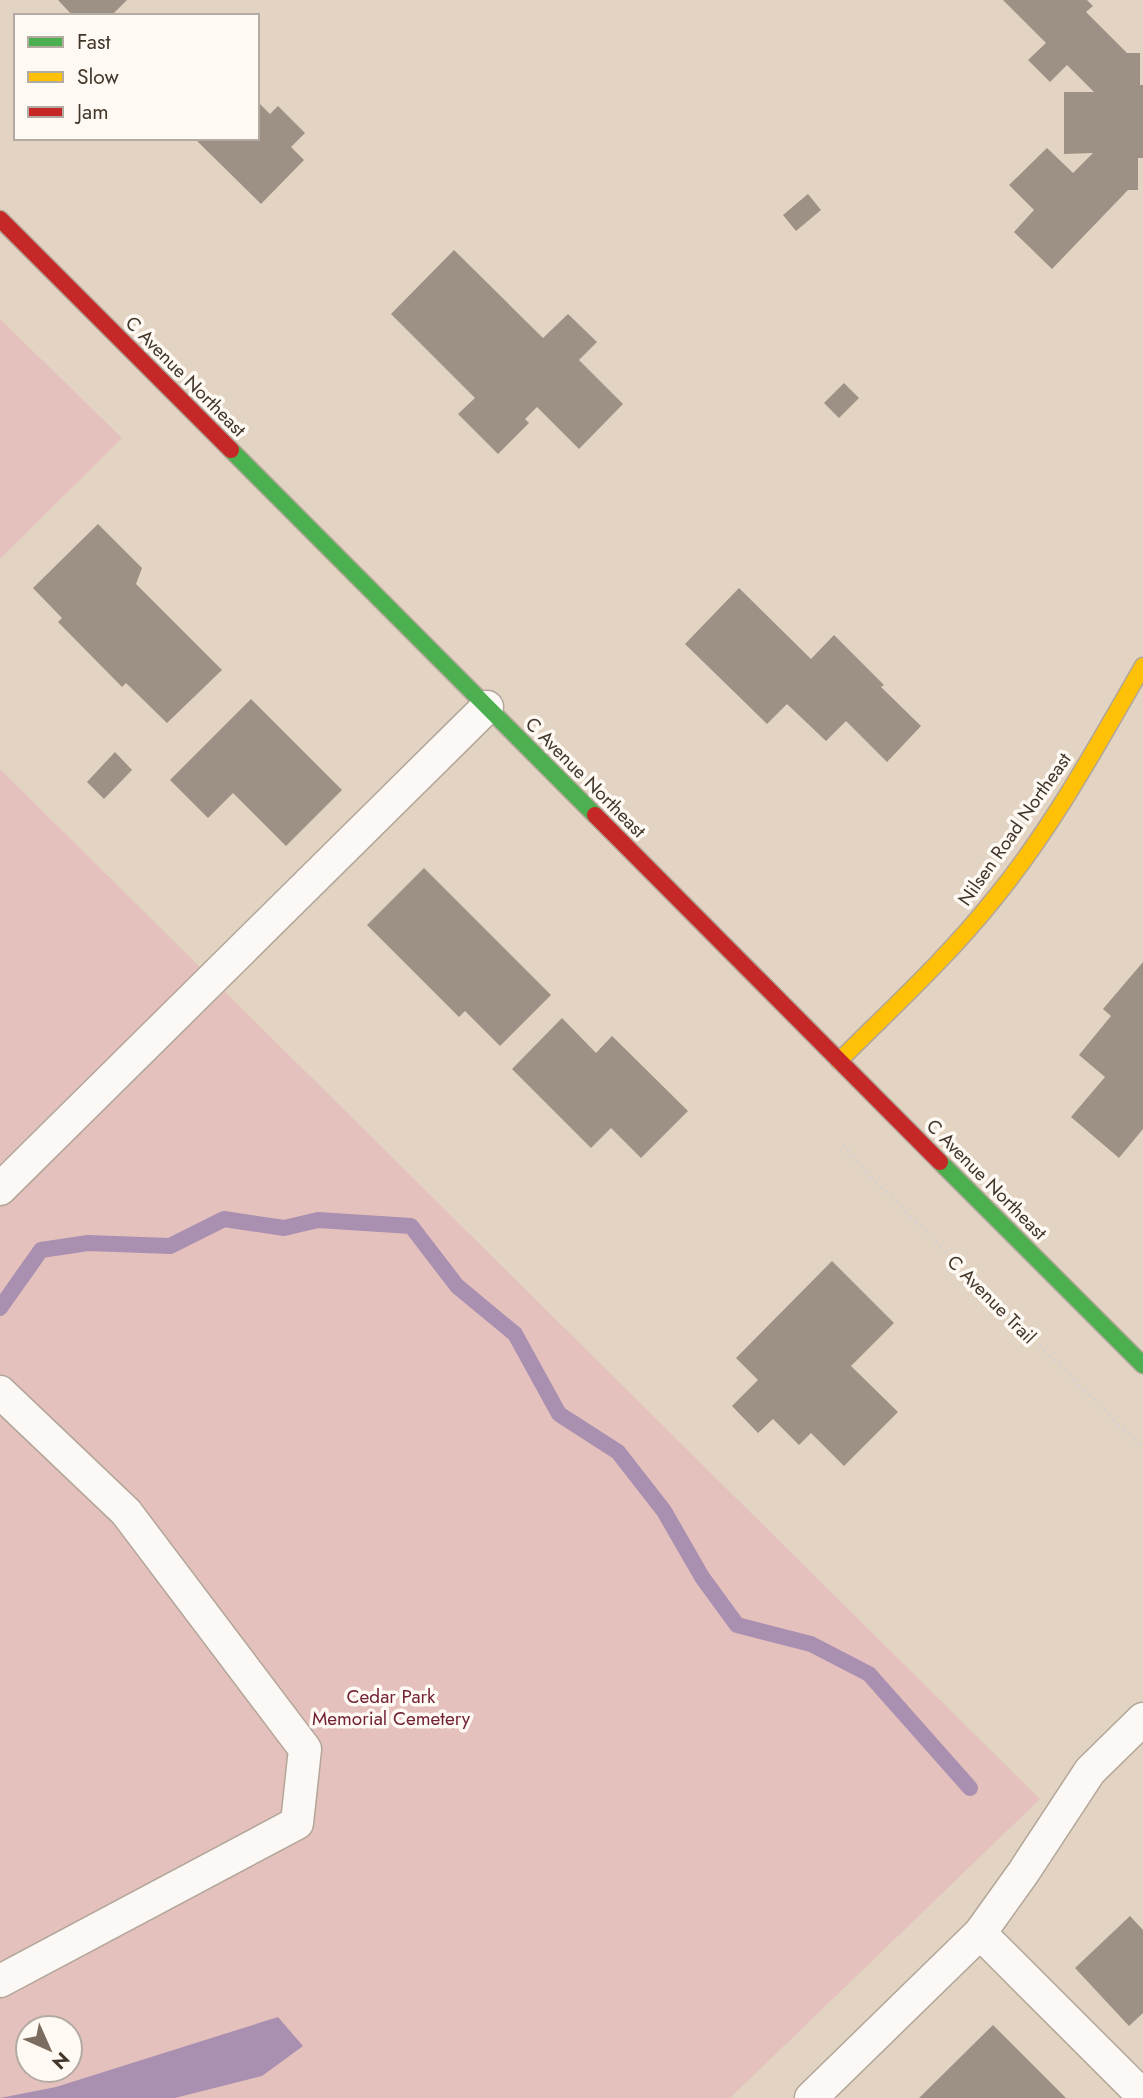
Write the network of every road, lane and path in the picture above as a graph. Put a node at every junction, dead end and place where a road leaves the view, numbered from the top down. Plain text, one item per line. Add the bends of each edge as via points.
1 (0, 219) edge
2 (1143, 666) edge
3 (487, 707) junction
4 (839, 1061) junction
5 (843, 1145) dead end
6 (0, 1189) edge
7 (1143, 1365) edge
8 (0, 1391) edge
9 (1143, 1450) edge
10 (1143, 1718) edge
11 (980, 1933) junction
12 (0, 1981) edge
13 (1143, 2096) edge
14 (811, 2098) edge

1 - 3 street, C Avenue Northeast
2 - 4 street, Nilsen Road Northeast via 1021,863 971,927
3 - 4 street, C Avenue Northeast
3 - 6 lane
4 - 7 street, C Avenue Northeast
5 - 9 path, C Avenue Trail
8 - 12 lane via 126,1513 304,1749 297,1823
10 - 11 lane via 1090,1771
11 - 13 lane
11 - 14 lane

